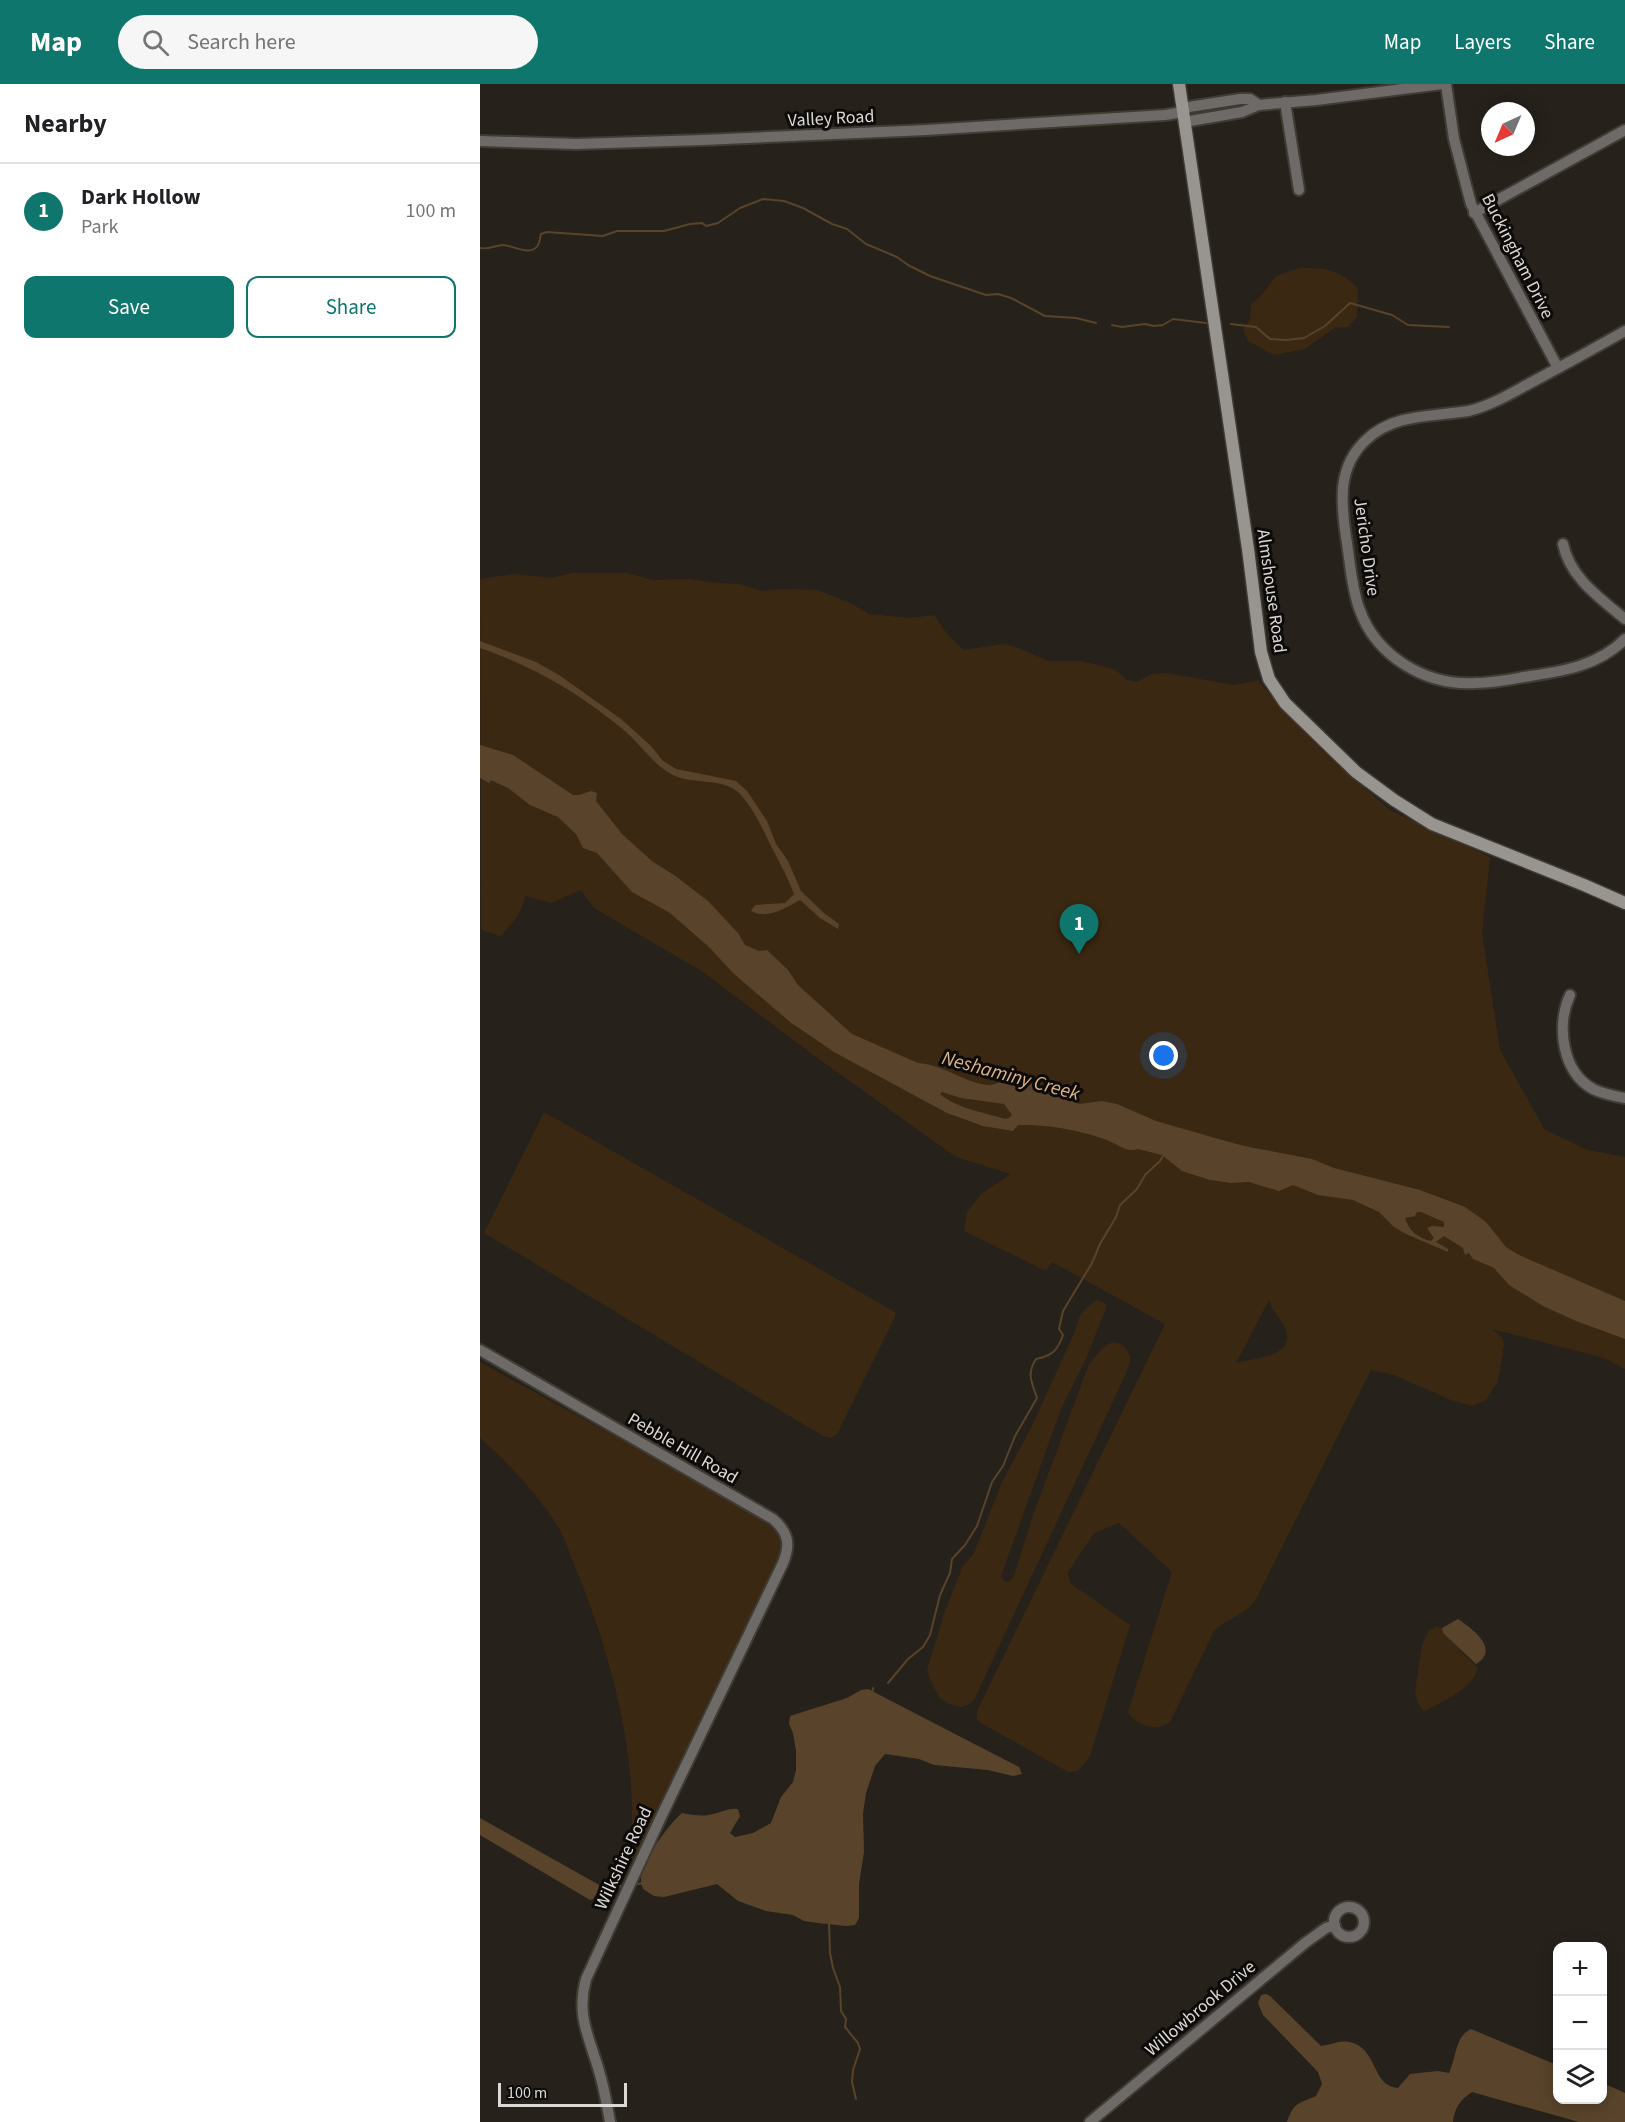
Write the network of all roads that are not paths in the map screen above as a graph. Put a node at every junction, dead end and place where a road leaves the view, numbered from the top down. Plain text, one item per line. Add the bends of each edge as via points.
1 (1179, 84) edge
2 (1444, 84) edge
3 (1285, 102) junction
4 (1183, 114) junction
5 (1625, 130) edge
6 (480, 141) edge
7 (1299, 190) dead end
8 (1474, 213) junction
9 (1625, 331) edge
10 (1558, 368) junction
11 (1563, 544) dead end
12 (1625, 620) edge
13 (1625, 639) edge
14 (1625, 903) edge
15 (1570, 995) dead end
16 (1625, 1098) edge
17 (480, 1350) edge
18 (756, 1619) joint
19 (1335, 1925) dead end
20 (610, 2122) edge
21 (1090, 2122) edge

1 - 4 main road, Almshouse Road
2 - 3 street, Valley Road
2 - 8 street, Buckingham Drive
3 - 4 street, Valley Road via 1260,105 1240,99
3 - 7 street
4 - 6 street, Valley Road via 825,135 576,144
4 - 14 main road, Almshouse Road via 1263,662 1273,687 1356,772 1417,815
5 - 8 street
8 - 10 street, Buckingham Drive
9 - 10 street, Jericho Drive
10 - 13 street, Jericho Drive via 1479,407 1404,419 1383,427 1364,441 1342,481 1354,591 1368,627 1394,657 1421,674 1456,682 1496,682 1575,668 1608,653
11 - 12 street via 1576,573
15 - 16 street via 1563,1023 1570,1064 1593,1089
17 - 18 street, Pebble Hill Road via 777,1523 787,1538 788,1548
18 - 20 street, Wilkshire Road via 586,1978 582,2009
19 - 21 street, Willowbrook Drive via 1305,1942

